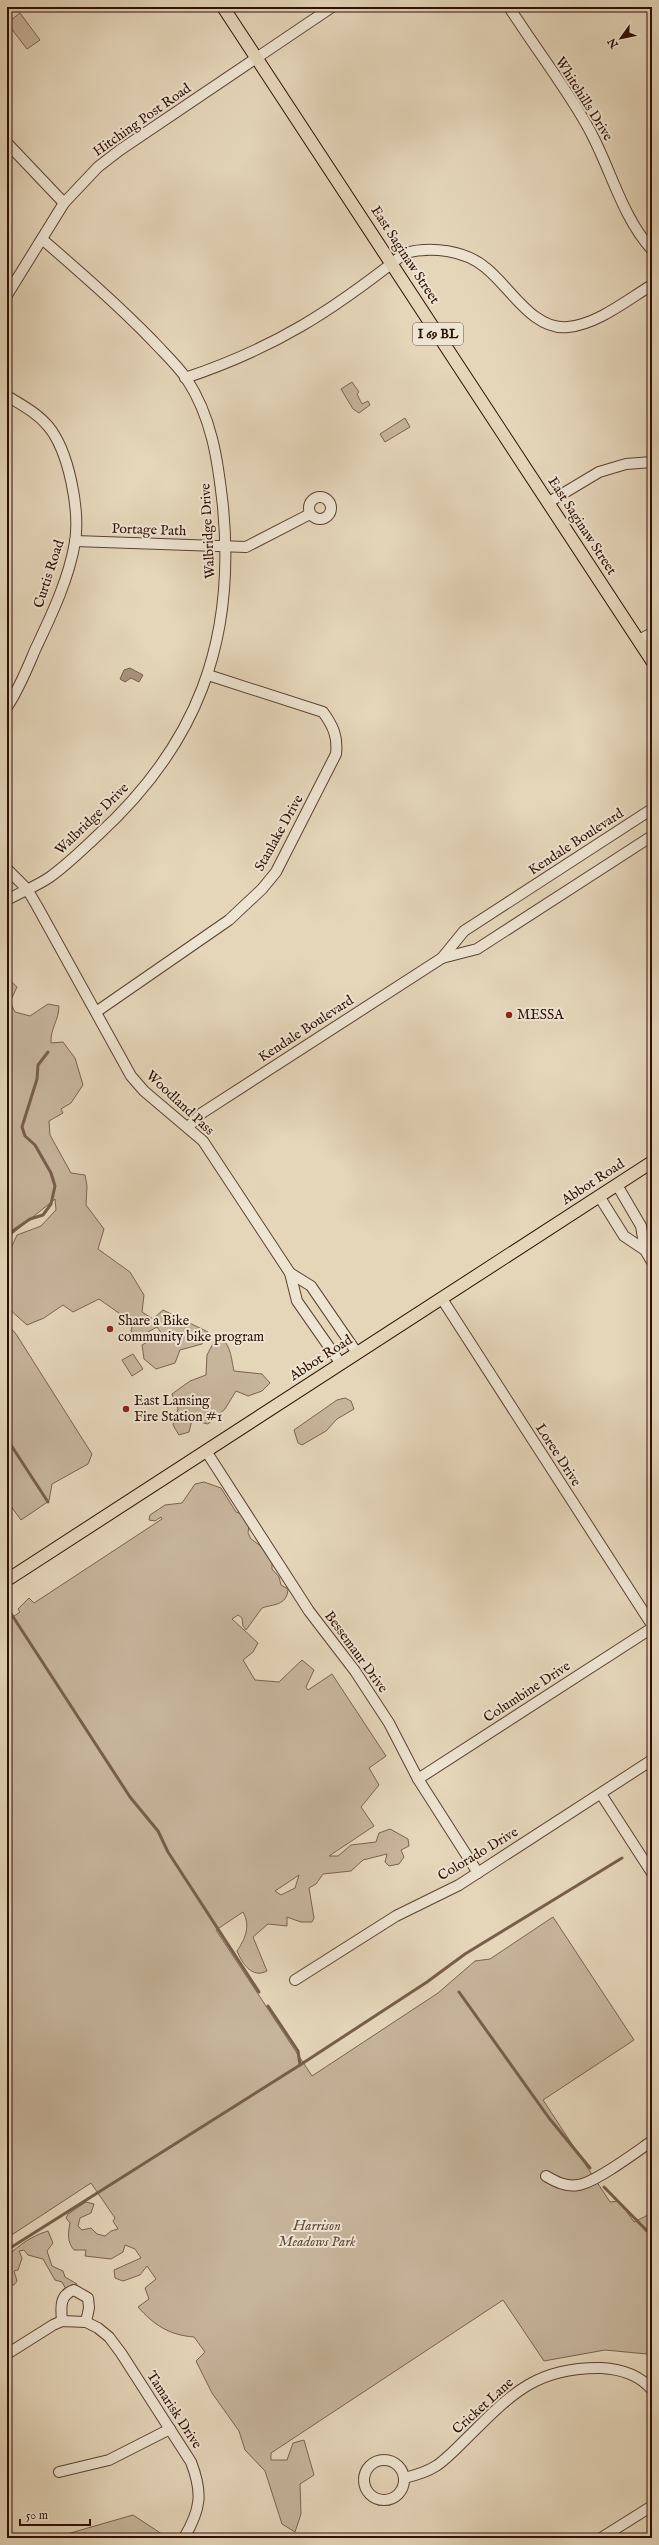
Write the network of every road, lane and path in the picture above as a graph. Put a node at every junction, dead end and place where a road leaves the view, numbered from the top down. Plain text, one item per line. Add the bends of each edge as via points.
1 (223, 7) edge
2 (332, 7) edge
3 (509, 7) edge
4 (257, 57) junction
5 (7, 143) edge
6 (64, 203) junction
7 (42, 239) junction
8 (652, 250) edge
9 (392, 263) junction
10 (652, 285) edge
11 (7, 295) edge
12 (185, 378) junction
13 (7, 396) edge
14 (652, 462) edge
15 (549, 502) junction
16 (310, 514) dead end
17 (75, 541) junction
18 (226, 546) junction
19 (652, 633) edge
20 (639, 640) junction
21 (652, 661) edge
22 (208, 675) junction
23 (7, 707) edge
24 (652, 809) edge
25 (652, 836) edge
26 (7, 869) edge
27 (27, 889) junction
28 (7, 900) edge
29 (442, 958) junction
30 (96, 1012) junction
31 (188, 1126) junction
32 (652, 1162) edge
33 (617, 1185) junction
34 (599, 1196) junction
35 (645, 1250) junction
36 (652, 1262) edge
37 (290, 1273) junction
38 (442, 1299) junction
39 (357, 1353) junction
40 (341, 1364) junction
41 (206, 1451) junction
42 (7, 1580) edge
43 (652, 1625) edge
44 (652, 1628) edge
45 (652, 1760) edge
46 (418, 1780) junction
47 (601, 1794) junction
48 (478, 1873) junction
49 (652, 1873) edge
50 (295, 1980) dead end
51 (652, 2142) edge
52 (546, 2176) dead end
53 (62, 2321) junction
54 (81, 2322) junction
55 (7, 2354) edge
56 (652, 2390) edge
57 (170, 2429) junction
58 (59, 2472) dead end
59 (404, 2478) dead end
60 (651, 2509) edge
61 (184, 2538) edge
62 (601, 2538) edge

1 - 4 main road, East Saginaw Street / I 69 BL
2 - 4 street, Hitching Post Road
3 - 8 street, Whitehills Drive via 577,108 601,153 626,213
4 - 6 street, Hitching Post Road via 242,70 120,150 98,167
4 - 9 main road, East Saginaw Street / I 69 BL
5 - 6 street
6 - 7 street, Hitching Post Road
7 - 11 street, Hitching Post Road
7 - 12 street, Walbridge Drive via 140,328
9 - 10 street via 405,253 414,251 445,251 462,255 486,268 533,315 552,326 566,327 593,319
9 - 12 street via 333,308 292,332 237,359
9 - 15 main road, East Saginaw Street / I 69 BL
12 - 18 street, Walbridge Drive via 210,427 215,446
13 - 17 street, Curtis Road via 33,412 48,426 62,448 72,481
14 - 15 street via 626,464 605,470
15 - 20 main road, East Saginaw Street / I 69 BL
16 - 18 street, Portage Path via 246,546
17 - 18 street, Portage Path
17 - 23 street, Curtis Road via 64,583
18 - 22 street, Walbridge Drive via 220,630
19 - 20 street
20 - 21 main road, East Saginaw Street / I 69 BL
22 - 27 street, Walbridge Drive via 177,741 137,797 50,877
22 - 30 street, Stanlake Drive via 323,712 337,738 336,754 276,872 262,890 229,920
24 - 29 street, Kendale Boulevard via 464,931
25 - 29 street, Kendale Boulevard via 477,949
26 - 27 street, Woodland Pass
27 - 28 street, Walbridge Drive
27 - 30 street, Woodland Pass
29 - 31 street, Kendale Boulevard via 202,1113
30 - 31 street, Woodland Pass via 131,1076 144,1091
31 - 37 street, Woodland Pass via 203,1141
32 - 33 main road, Abbot Road
33 - 34 main road, Abbot Road
33 - 35 street via 641,1226
34 - 35 street via 624,1236
34 - 38 main road, Abbot Road
35 - 36 street
37 - 39 street, Woodland Pass via 311,1286
37 - 40 street, Woodland Pass via 297,1301
38 - 39 main road, Abbot Road
38 - 43 street, Loree Drive
39 - 40 main road, Abbot Road
40 - 41 main road, Abbot Road
41 - 42 main road, Abbot Road
41 - 46 street, Bessemaur Drive via 309,1611 355,1670 389,1723
44 - 46 street, Columbine Drive
45 - 47 street, Colorado Drive
46 - 48 street, Bessemaur Drive
47 - 48 street, Colorado Drive
47 - 49 street
48 - 50 street, Colorado Drive via 396,1916
51 - 52 street via 579,2185 563,2185
53 - 54 street
53 - 54 street via 62,2300 74,2290 88,2298 89,2308
53 - 55 street
54 - 57 street, Tamarisk Drive via 109,2337
56 - 59 street, Cricket Lane via 631,2373 613,2368 561,2370 541,2378 502,2404 433,2470
57 - 58 street via 109,2460
57 - 61 street, Tamarisk Drive via 191,2462 198,2480 199,2505
60 - 62 street

